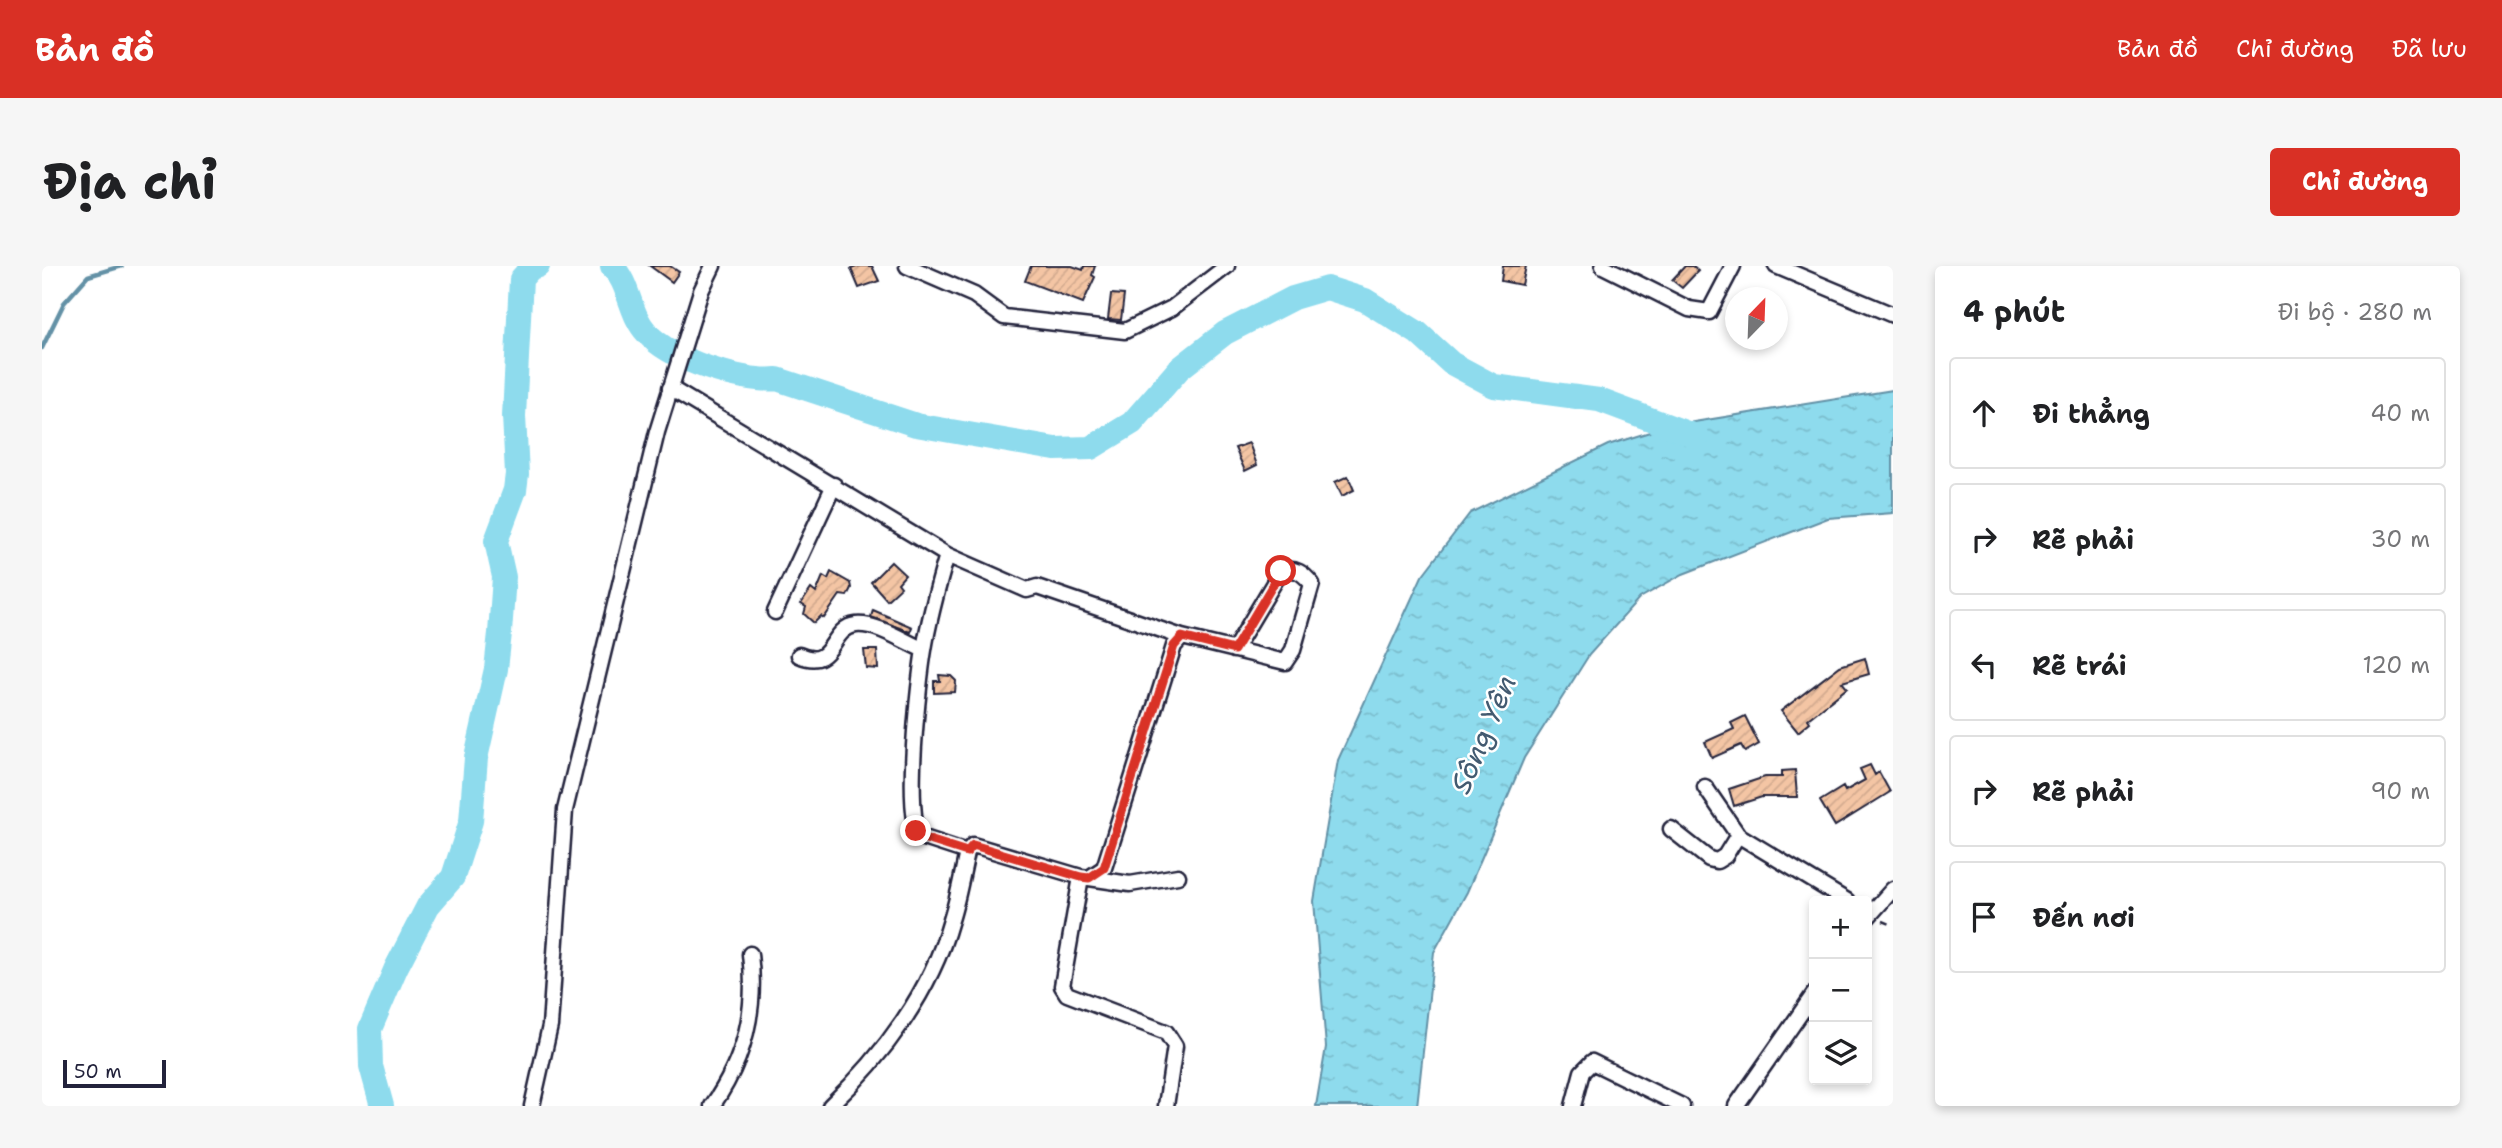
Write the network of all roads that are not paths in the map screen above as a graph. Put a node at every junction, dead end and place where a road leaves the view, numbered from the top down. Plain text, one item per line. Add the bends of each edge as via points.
1 (713, 266) edge
2 (1227, 266) edge
3 (1603, 266) edge
4 (1733, 266) edge
5 (1776, 266) edge
6 (915, 267) edge
7 (1893, 315) edge
8 (672, 382) junction
9 (834, 485) junction
10 (947, 555) junction
11 (775, 612) dead end
12 (1182, 637) junction
13 (924, 650) junction
14 (1234, 650) junction
15 (799, 655) dead end
16 (1705, 787) dead end
17 (1671, 829) dead end
18 (1738, 835) junction
19 (967, 852) junction
20 (1178, 876) dead end
21 (1085, 878) junction
22 (1893, 889) edge
23 (1839, 896) edge
24 (1872, 911) edge
25 (750, 954) dead end
26 (1809, 1000) edge
27 (531, 1106) edge
28 (712, 1106) edge
29 (830, 1106) edge
30 (1166, 1106) edge
31 (1573, 1106) edge
32 (1682, 1106) edge
33 (1736, 1106) edge

1 - 8 street
2 - 6 street via 1172,308 1125,331 1004,317 974,295
3 - 4 street via 1689,309 1709,312
5 - 7 street
8 - 9 street
8 - 27 street via 565,810 550,1026
9 - 10 street
9 - 11 street
10 - 12 street via 1027,590 1037,587
10 - 13 street
12 - 14 street
12 - 21 street via 1174,646 1104,868
13 - 15 street via 854,625 842,632 822,657
13 - 19 street via 913,777 914,826 920,837
14 - 14 street via 1285,662 1293,650 1312,584 1303,573 1291,568 1281,571
16 - 18 street
17 - 18 street via 1717,861 1726,856
18 - 23 street
19 - 21 street via 973,845
19 - 29 street via 951,922 912,1010 856,1082
20 - 21 street via 1130,884
21 - 30 street via 1062,986 1067,994 1166,1032 1175,1046
22 - 24 street
25 - 28 street via 751,1017 730,1077
26 - 33 street
31 - 32 street via 1582,1072 1592,1062

